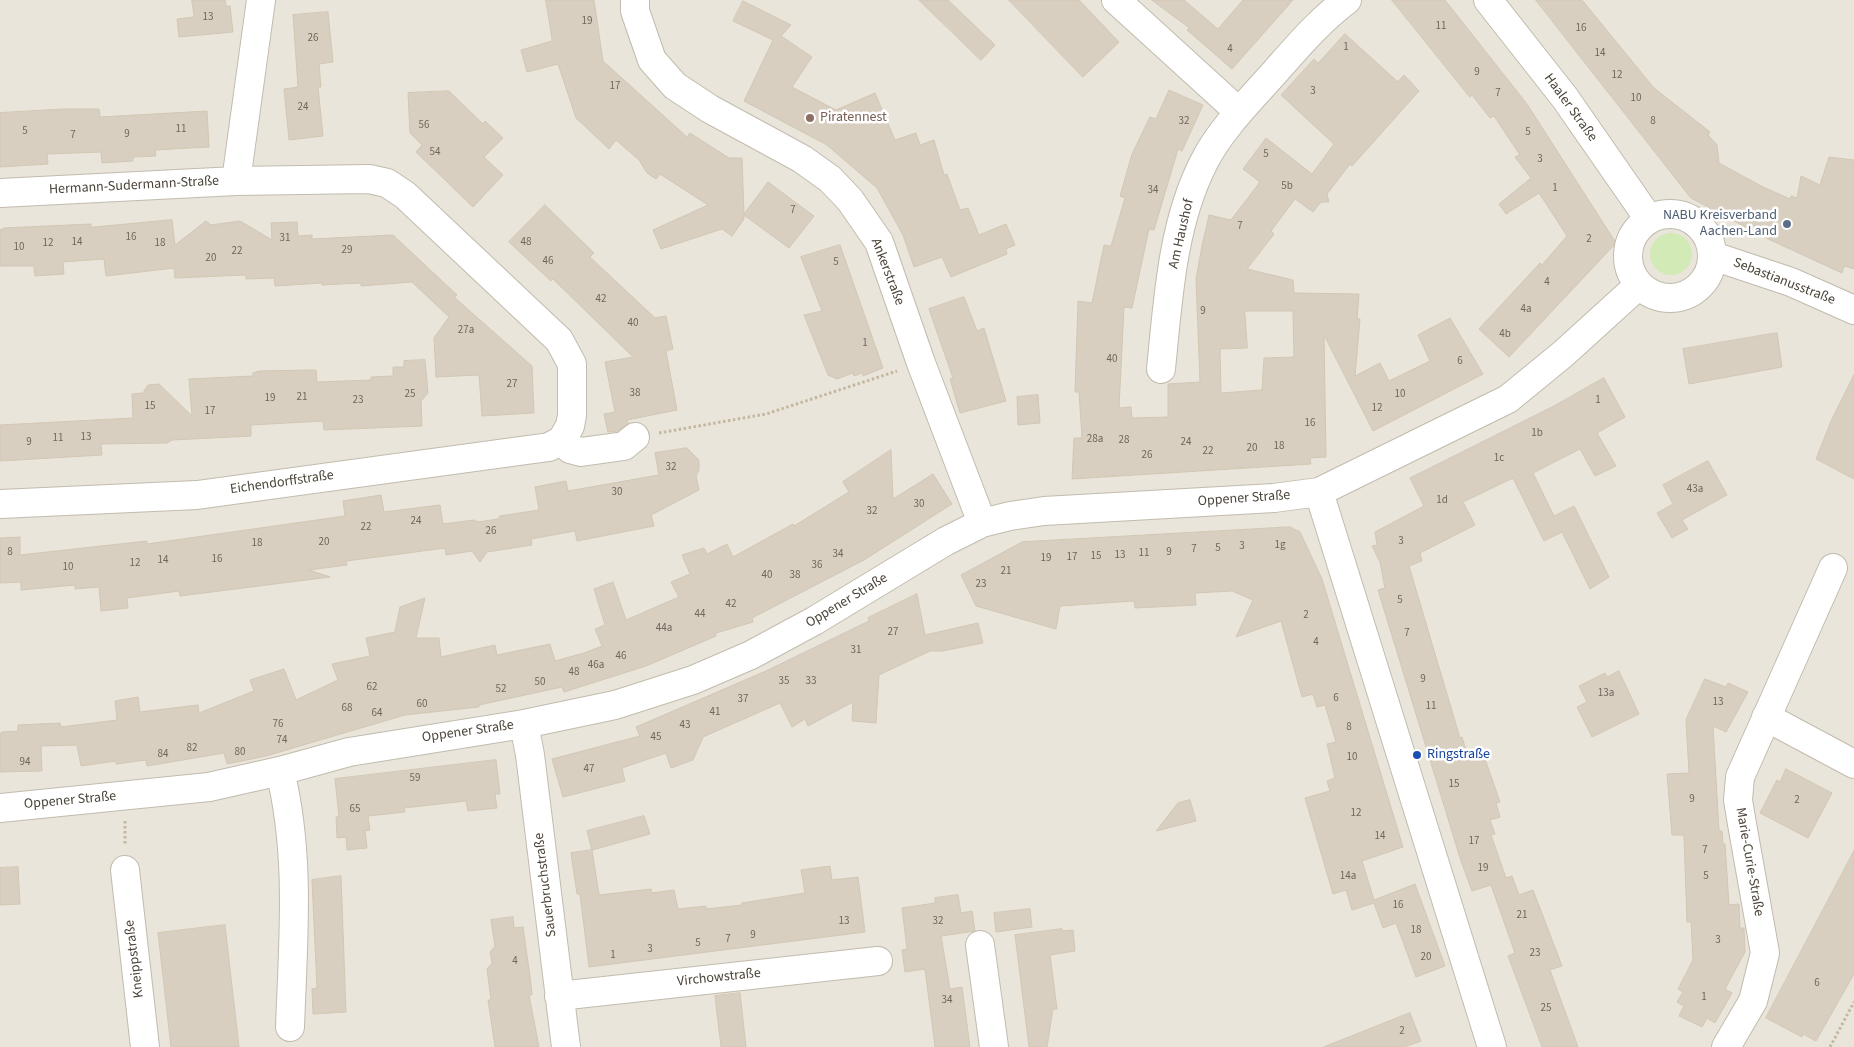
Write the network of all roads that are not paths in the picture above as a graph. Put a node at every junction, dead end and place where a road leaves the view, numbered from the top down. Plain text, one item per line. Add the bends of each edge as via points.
1 (261, 0) edge
2 (635, 0) edge
3 (1116, 0) edge
4 (1347, 0) edge
5 (1488, 0) edge
6 (1239, 112) junction
7 (236, 181) junction
8 (0, 193) edge
9 (1649, 219) junction
10 (1713, 256) junction
11 (1639, 285) junction
12 (1854, 310) edge
13 (1161, 369) dead end
14 (634, 437) road end
15 (562, 440) junction
16 (1319, 492) junction
17 (0, 504) edge
18 (982, 523) junction
19 (1834, 568) dead end
20 (1766, 717) junction
21 (524, 724) junction
22 (1854, 764) edge
23 (280, 771) junction
24 (0, 808) edge
25 (125, 870) road end
26 (980, 945) dead end
27 (878, 961) dead end
28 (559, 996) junction
29 (290, 1027) dead end
30 (1488, 1046) edge
31 (145, 1047) edge
32 (566, 1047) edge
33 (994, 1047) edge
34 (1726, 1047) edge

1 - 7 street, Hermann-Sudermann-Straße
2 - 18 street, Ankerstraße via 635,11 652,60 676,86 710,109 802,159 830,179 850,200 879,242
3 - 6 street
4 - 6 street, Am Haushof via 1325,16
5 - 9 street, Haaler Straße via 1564,98
6 - 13 street, Am Haushof via 1204,160 1187,203 1169,290
7 - 8 street, Hermann-Sudermann-Straße
7 - 15 street via 369,179 387,183 404,195 559,340 572,364 572,415
9 - 10 street via 1674,213 1697,222 1706,232
9 - 11 street via 1632,237 1628,250 1628,262
10 - 11 street via 1703,282 1692,292 1665,298
10 - 12 street, Sebastianusstraße via 1791,282
11 - 16 street, Oppener Straße via 1508,400
14 - 15 street via 624,446 580,452 570,449
15 - 17 street, Eichendorffstraße via 549,447 197,495
16 - 18 street, Oppener Straße via 1274,498 1044,511
16 - 30 street
18 - 21 street, Oppener Straße via 946,541 814,622 692,680 615,705
19 - 20 street, Marie-Curie-Straße
20 - 22 street
20 - 34 street, Marie-Curie-Straße via 1740,777 1738,800 1765,953 1753,1001
21 - 23 street, Oppener Straße via 349,752
21 - 28 street, Sauerbruchstraße
23 - 24 street, Oppener Straße via 209,788
23 - 29 street via 295,878
25 - 31 street, Kneippstraße
26 - 33 street
27 - 28 street, Virchowstraße
28 - 32 street, Sauerbruchstraße

